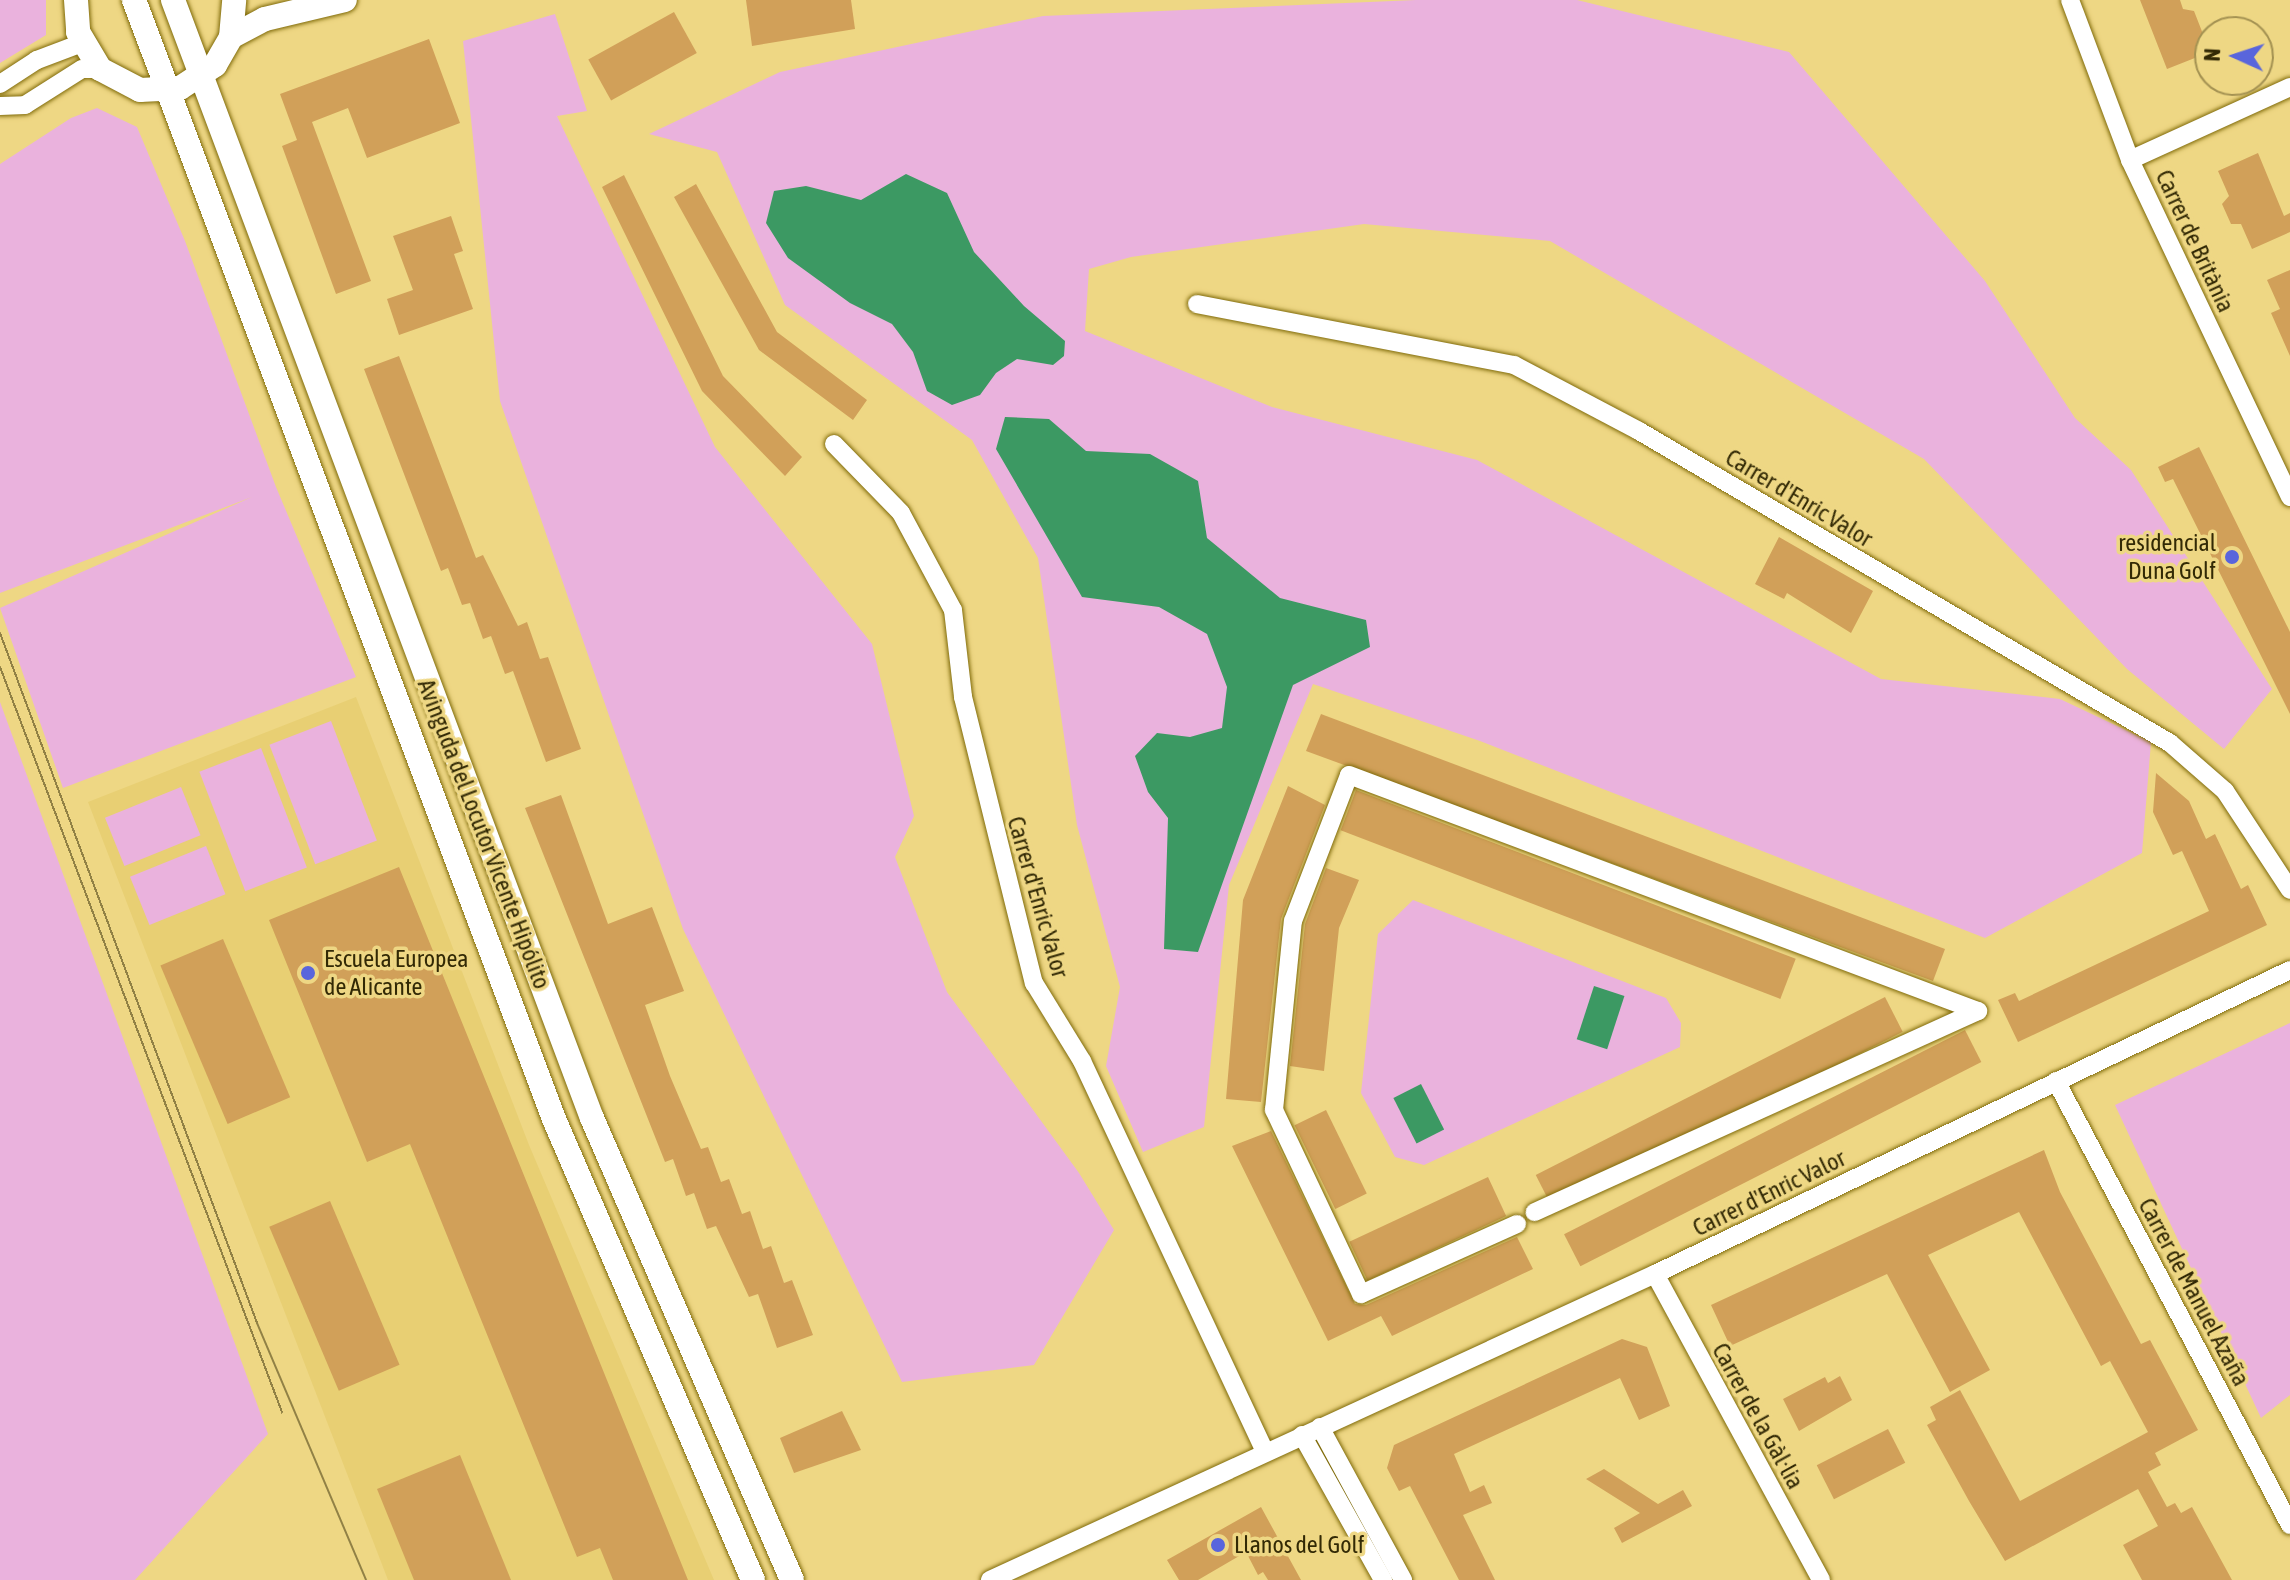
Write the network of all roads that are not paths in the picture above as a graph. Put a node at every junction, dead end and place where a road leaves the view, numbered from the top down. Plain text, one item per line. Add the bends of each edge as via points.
1 (76, 0) edge
2 (134, 0) edge
3 (173, 0) edge
4 (234, 0) edge
5 (345, 0) edge
6 (2070, 0) edge
7 (231, 37) junction
8 (82, 43) junction
9 (100, 69) junction
10 (201, 77) junction
11 (0, 84) edge
12 (2290, 87) edge
13 (168, 89) junction
14 (0, 106) edge
15 (2130, 160) junction
16 (1197, 304) dead end
17 (834, 444) dead end
18 (2290, 497) edge
19 (2290, 890) edge
20 (2290, 970) edge
21 (2056, 1081) junction
22 (1534, 1212) dead end
23 (1517, 1224) dead end
24 (1655, 1274) junction
25 (1320, 1427) junction
26 (1302, 1435) junction
27 (1265, 1451) junction
28 (2290, 1525) edge
29 (753, 1580) edge
30 (792, 1580) edge
31 (990, 1580) edge
32 (1383, 1580) edge
33 (1403, 1580) edge
34 (1821, 1580) edge

1 - 8 main road
2 - 13 main road, Avinguda del Locutor Vicente Hipólito
3 - 10 main road, Avinguda del Locutor Vicente Hipólito
4 - 7 main road
5 - 7 main road via 265,19
6 - 15 street, Carrer de Britània
7 - 10 main road
8 - 9 main road
8 - 11 street via 37,60
9 - 13 main road via 140,90
9 - 14 street via 82,69 25,105
10 - 13 main road
10 - 30 main road, Avinguda del Locutor Vicente Hipólito via 592,1118
12 - 15 street
13 - 29 main road, Avinguda del Locutor Vicente Hipólito via 554,1119
15 - 18 street, Carrer de Britània
16 - 19 street, Carrer d'Enric Valor via 1514,365 1639,431 2170,743 2225,791
17 - 27 street, Carrer d'Enric Valor via 901,513 953,610 963,697 1034,983 1082,1061
20 - 21 street, Carrer d'Enric Valor
21 - 24 street, Carrer d'Enric Valor
21 - 28 street, Carrer de Manuel Azaña
22 - 23 street via 1978,1011 1349,775 1293,921 1274,1110 1361,1294
24 - 25 street, Carrer d'Enric Valor
24 - 34 street, Carrer de la Gàl·lia
25 - 26 street, Carrer d'Enric Valor
25 - 33 street
26 - 27 street, Carrer d'Enric Valor
26 - 32 street
27 - 31 street, Carrer d'Enric Valor

